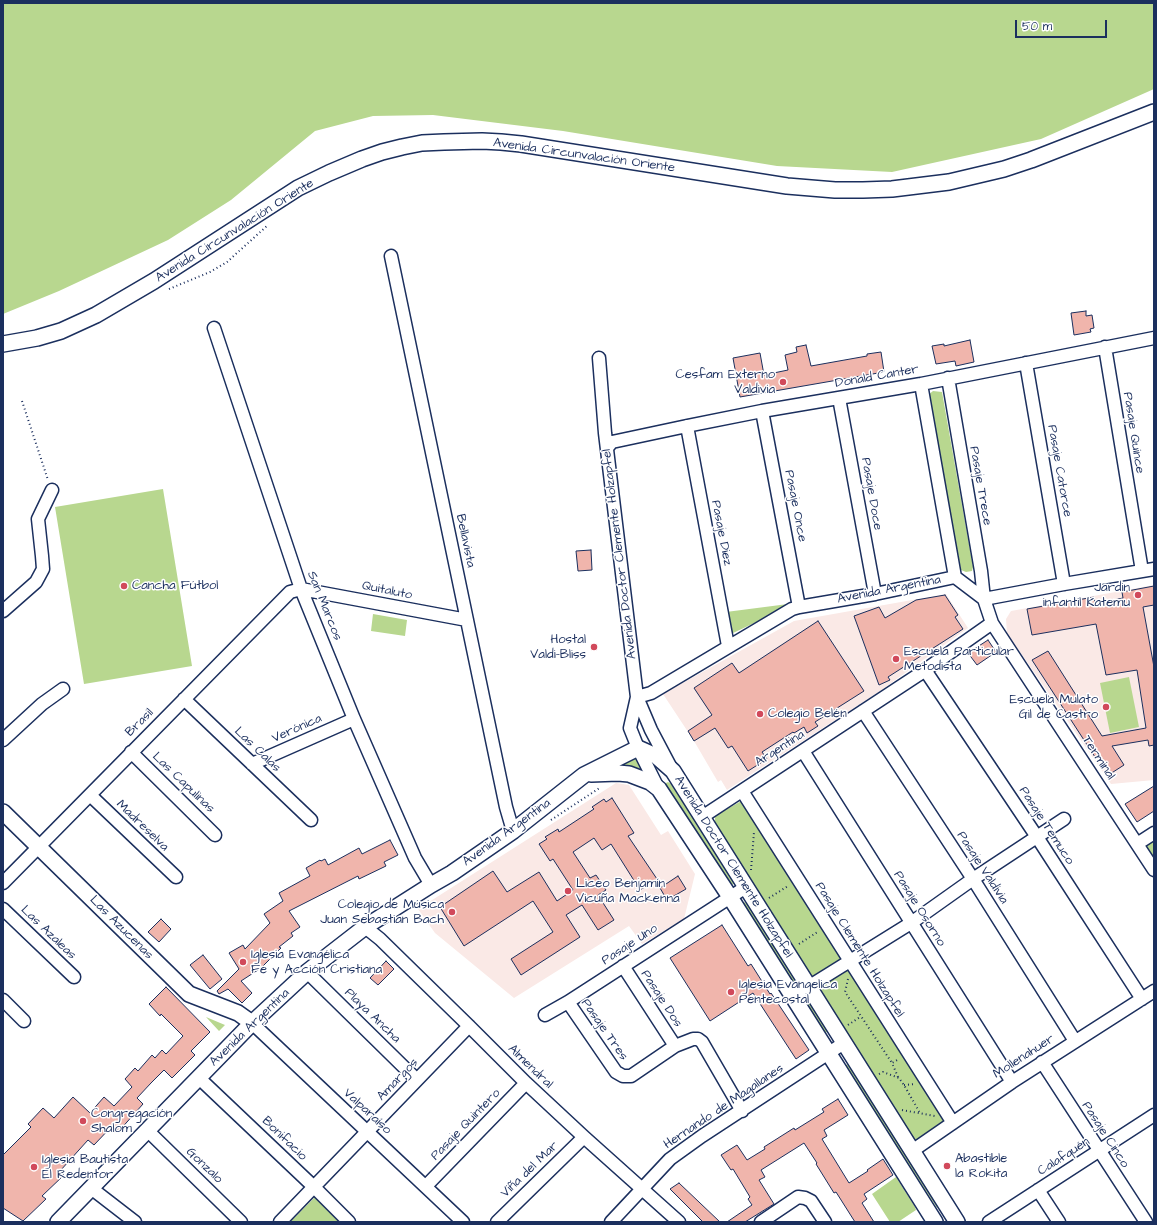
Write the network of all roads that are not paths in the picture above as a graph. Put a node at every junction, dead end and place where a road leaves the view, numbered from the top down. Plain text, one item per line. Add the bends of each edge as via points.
1 (1154, 112) edge
2 (391, 256) dead end
3 (214, 328) dead end
4 (1154, 338) edge
5 (3, 344) edge
6 (1105, 347) junction
7 (599, 358) dead end
8 (1026, 363) junction
9 (948, 378) junction
10 (921, 384) junction
11 (839, 398) junction
12 (762, 411) junction
13 (687, 426) junction
14 (607, 448) junction
15 (52, 490) road end
16 (1148, 570) edge
17 (955, 577) junction
18 (1064, 584) junction
19 (301, 589) junction
20 (875, 594) junction
21 (984, 599) junction
22 (799, 607) junction
23 (3, 611) edge
24 (467, 620) junction
25 (992, 624) junction
26 (728, 646) junction
27 (925, 670) junction
28 (63, 689) dead end
29 (637, 697) junction
30 (184, 699) junction
31 (863, 711) junction
32 (354, 719) junction
33 (3, 740) edge
34 (638, 748) junction
35 (803, 751) junction
36 (131, 752) junction
37 (252, 764) junction
38 (673, 771) junction
39 (584, 775) junction
40 (659, 789) junction
41 (742, 791) junction
42 (90, 795) junction
43 (3, 812) edge
44 (702, 817) junction
45 (1064, 819) dead end
46 (311, 820) dead end
47 (513, 831) junction
48 (1154, 833) edge
49 (215, 835) dead end
50 (1037, 837) junction
51 (1137, 844) junction
52 (38, 847) junction
53 (1154, 870) edge
54 (176, 878) dead end
55 (973, 879) junction
56 (748, 882) junction
57 (3, 883) edge
58 (431, 885) junction
59 (730, 897) junction
60 (3, 909) edge
61 (911, 923) junction
62 (366, 927) junction
63 (849, 961) junction
64 (623, 966) junction
65 (307, 972) junction
66 (74, 977) dead end
67 (808, 986) junction
68 (1154, 991) edge
69 (792, 997) junction
70 (1142, 999) junction
71 (3, 1000) edge
72 (568, 1002) junction
73 (545, 1015) dead end
74 (24, 1021) dead end
75 (252, 1023) junction
76 (469, 1026) junction
77 (1075, 1041) junction
78 (844, 1043) junction
79 (674, 1046) junction
80 (828, 1053) junction
81 (1042, 1062) junction
82 (199, 1078) junction
83 (417, 1080) junction
84 (1012, 1082) junction
85 (526, 1083) junction
86 (742, 1110) junction
87 (1154, 1116) edge
88 (953, 1123) junction
89 (147, 1130) junction
90 (368, 1132) junction
91 (584, 1137) junction
92 (912, 1151) junction
93 (1099, 1151) junction
94 (426, 1186) junction
95 (314, 1187) junction
96 (91, 1188) junction
97 (642, 1189) junction
98 (1038, 1190) junction
99 (954, 1216) edge
100 (934, 1221) edge
101 (58, 1222) edge
102 (136, 1222) edge
103 (242, 1222) edge
104 (280, 1222) edge
105 (348, 1222) edge
106 (463, 1222) edge
107 (497, 1222) edge
108 (611, 1222) edge
109 (679, 1222) edge
110 (760, 1222) edge
111 (825, 1222) edge
112 (989, 1222) edge
113 (1059, 1222) edge
114 (1146, 1222) edge

1 - 5 main road, Avenida Circunvalación Oriente via 997,171 949,182 864,190 787,186 514,144 482,141 416,144 362,159 298,188 154,281 96,315 61,331
2 - 24 street, Bellavista
3 - 19 street, San Marcos
4 - 6 street, Donald Canter
6 - 8 street, Donald Canter
6 - 16 street, Pasaje Quince
7 - 14 street, Avenida Doctor Clemente Holzapfel
8 - 9 street, Donald Canter
8 - 18 street, Pasaje Catorce
9 - 10 street, Donald Canter
9 - 21 street, Pasaje Trece
10 - 11 street, Donald Canter
10 - 17 street
11 - 12 street, Donald Canter
11 - 20 street, Pasaje Doce
12 - 13 street, Donald Canter
12 - 22 street, Pasaje Once
13 - 14 street, Donald Canter via 612,442
13 - 26 street, Pasaje Diez
14 - 29 street, Avenida Doctor Clemente Holzapfel
15 - 23 street via 38,519 43,569 36,582
16 - 18 street
17 - 20 street, Avenida Argentina
17 - 21 street, Avenida Argentina
18 - 21 street
19 - 24 street, Quitaluto
19 - 30 street, Brasil via 290,592
19 - 32 street, San Marcos
20 - 22 street, Avenida Argentina
21 - 25 street, Terminal
22 - 26 street, Avenida Argentina
24 - 47 street, Bellavista
25 - 27 street, Argentina
25 - 51 street, Terminal
26 - 29 street, Avenida Argentina via 651,693
27 - 31 street, Argentina
27 - 50 street, Pasaje Temuco
28 - 33 street via 42,704
29 - 34 street, Avenida Doctor Clemente Holzapfel via 630,728
29 - 38 street
30 - 36 street, Brasil
30 - 37 street, Las Calas
31 - 35 street, Argentina
31 - 55 street, Pasaje Valdivia
32 - 37 street, Verónica
32 - 58 street, San Marcos via 415,858
34 - 38 main road, Avenida Doctor Clemente Holzapfel via 656,756
34 - 39 main road
34 - 40 street, Avenida Doctor Clemente Holzapfel
35 - 41 street, Argentina
35 - 61 street, Pasaje Osorno
36 - 42 street, Brasil
36 - 49 street, Las Capulinas
37 - 46 street, Las Calas
38 - 44 main road, Avenida Doctor Clemente Holzapfel
39 - 40 main road via 629,774 650,782
39 - 47 main road, Avenida Argentina
40 - 59 main road, Avenida Doctor Clemente Holzapfel
41 - 44 street, Argentina
41 - 63 street, Pasaje Clemente Holzapfel
42 - 52 street, Brasil
42 - 54 street, Madreselva
43 - 52 main road, Las Azucenas
44 - 56 main road, Avenida Doctor Clemente Holzapfel
45 - 50 street
47 - 58 main road, Avenida Argentina
48 - 51 street
50 - 55 street
50 - 70 street, Pasaje Temuco
51 - 53 street, Terminal
52 - 57 street, Brasil
52 - 75 main road, Las Azucenas via 189,994 238,1013
55 - 61 street
55 - 77 street, Pasaje Valdivia
56 - 59 street
56 - 67 main road, Avenida Doctor Clemente Holzapfel
58 - 62 main road, Avenida Argentina
59 - 64 street, Pasaje Uno
59 - 69 main road, Avenida Doctor Clemente Holzapfel
60 - 66 street, Las Azaleas
61 - 63 street
61 - 84 street, Pasaje Osorno
62 - 65 main road, Avenida Argentina
62 - 76 street, Almendral
63 - 67 street
63 - 88 street, Pasaje Clemente Holzapfel
64 - 72 street, Pasaje Uno
64 - 79 street, Pasaje Dos
65 - 75 main road, Avenida Argentina
65 - 83 street, Playa Ancha
67 - 69 street
67 - 78 main road, Avenida Doctor Clemente Holzapfel
68 - 70 street, Mollenahuer
69 - 80 main road, Avenida Doctor Clemente Holzapfel
70 - 77 street, Mollenahuer
71 - 74 street
72 - 73 street, Pasaje Uno
72 - 79 street, Pasaje Tres via 616,1072 623,1076 631,1076
75 - 82 main road, Avenida Argentina
75 - 90 street, Valparaíso
76 - 83 street, Amargos
76 - 85 street, Almendral
77 - 81 street, Mollenahuer
78 - 80 street, Hernando de Magallanes
78 - 92 main road, Avenida Doctor Clemente Holzapfel
79 - 86 street, Pasaje Tres via 693,1038 702,1042
80 - 86 street, Hernando de Magallanes
80 - 100 main road, Avenida Doctor Clemente Holzapfel
81 - 84 street, Mollenahuer
81 - 93 street, Pasaje Cinco
82 - 89 main road, Avenida Argentina
82 - 95 street, Bonifacio
83 - 90 street, Amargos
84 - 88 street, Mollenahuer
85 - 91 street, Almendral
85 - 94 street, Pasaje Quintero
86 - 97 street, Hernando de Magallanes via 670,1159
87 - 93 street, Calafquén
88 - 92 street, Mollenahuer
89 - 96 main road, Avenida Argentina
89 - 103 street, Gonzalo
90 - 94 street, Valparaíso
90 - 95 street, Amargos
91 - 97 street, Almendral
91 - 107 street, Viña del Mar
92 - 99 main road, Avenida Doctor Clemente Holzapfel
93 - 98 street, Calafquén
93 - 114 street, Pasaje Cinco
94 - 106 street, Valparaíso
95 - 104 street, Amargos
95 - 105 street, Bonifacio
96 - 101 main road, Avenida Argentina
96 - 102 street
97 - 108 street, Hernando de Magallanes
97 - 109 street, Almendral
98 - 112 street, Calafquén
98 - 113 street
99 - 100 street
110 - 111 street via 798,1197 811,1201

